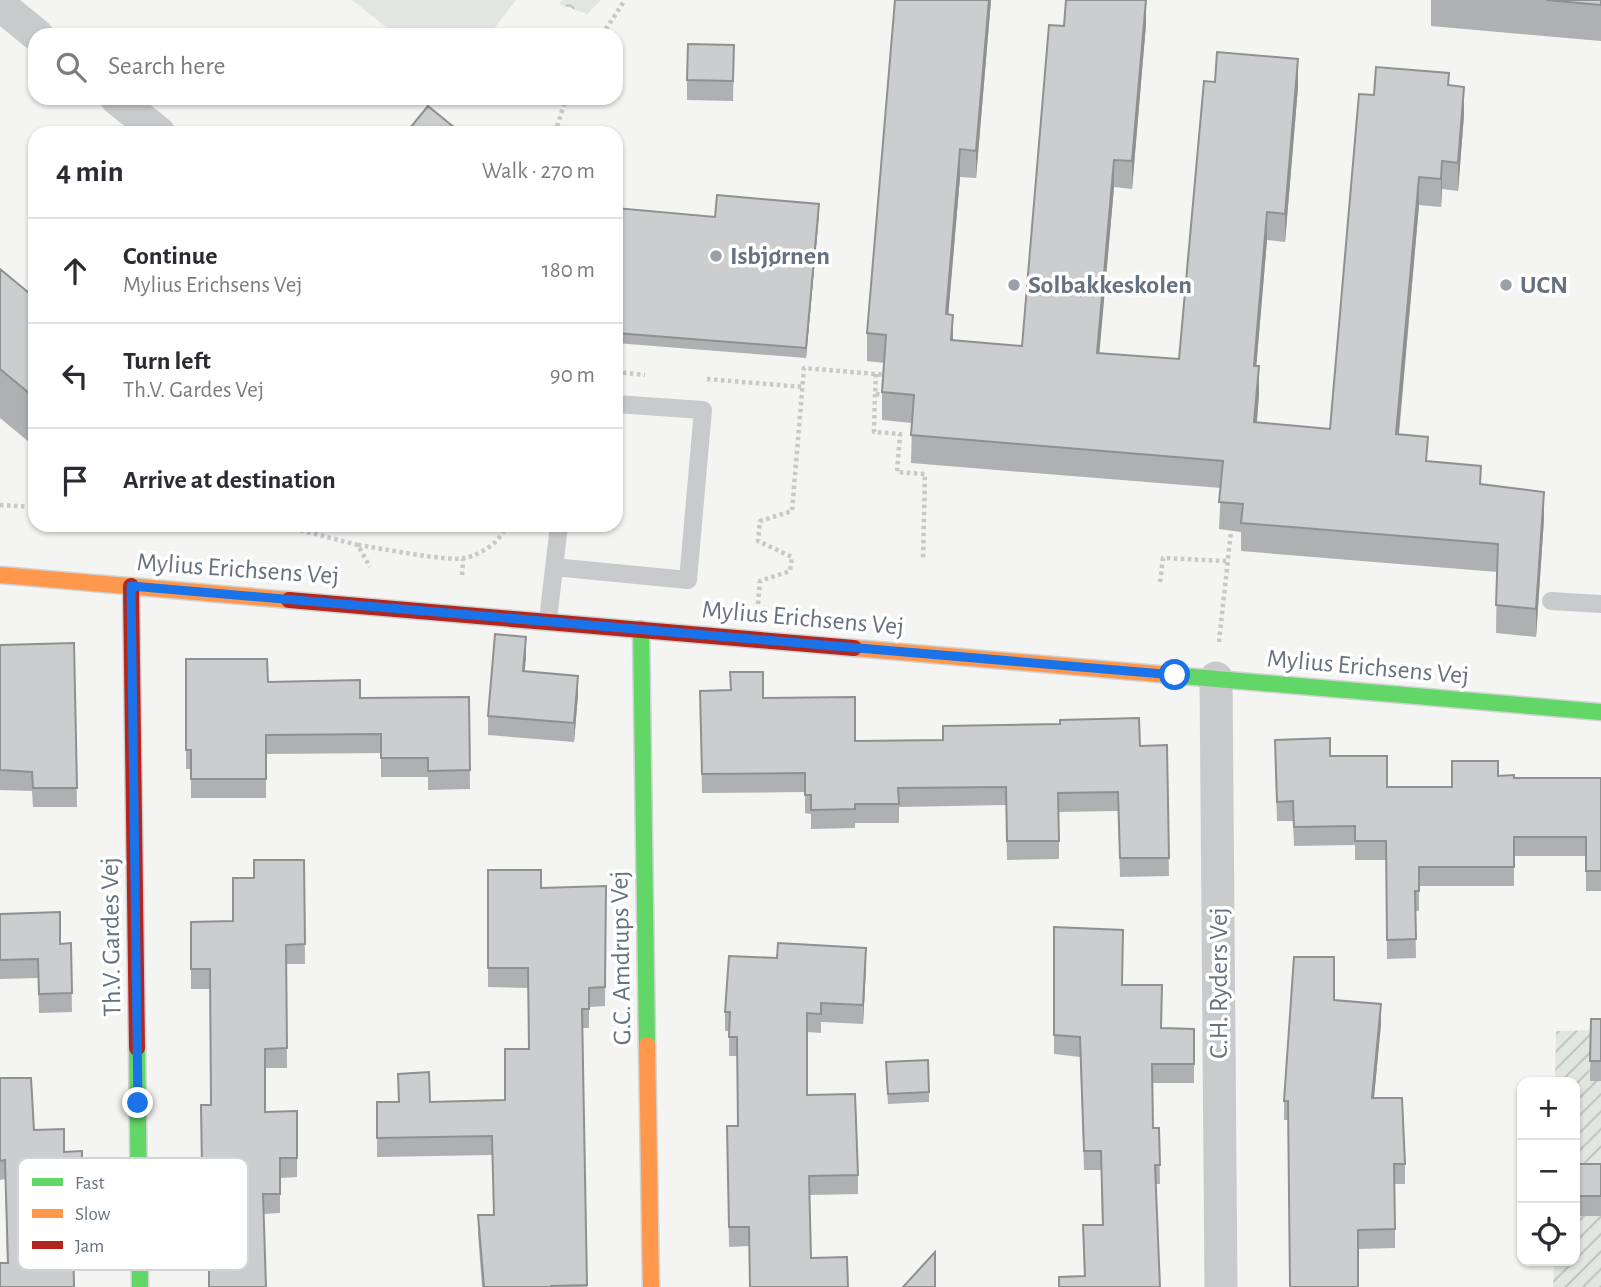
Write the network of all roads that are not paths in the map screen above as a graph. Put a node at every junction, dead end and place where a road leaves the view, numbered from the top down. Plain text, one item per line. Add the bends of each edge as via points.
1 (0, 5) edge
2 (28, 28) edge
3 (125, 105) edge
4 (150, 126) edge
5 (623, 404) edge
6 (558, 532) edge
7 (554, 567) junction
8 (0, 575) edge
9 (131, 586) junction
10 (1551, 601) dead end
11 (1601, 604) edge
12 (548, 620) junction
13 (641, 629) junction
14 (1216, 678) junction
15 (1601, 712) edge
16 (138, 1158) edge
17 (650, 1287) edge
18 (1222, 1287) edge

1 - 2 street
3 - 4 street
5 - 7 lane via 704,410 688,580
6 - 7 lane
7 - 12 lane
8 - 9 street, Mylius Erichsens Vej
9 - 12 street, Mylius Erichsens Vej
9 - 16 street, Th.V. Gardes Vej
10 - 11 lane
12 - 13 street, Mylius Erichsens Vej
13 - 14 street, Mylius Erichsens Vej
13 - 17 street, G.C. Amdrups Vej
14 - 15 street, Mylius Erichsens Vej
14 - 18 street, C.H. Ryders Vej

